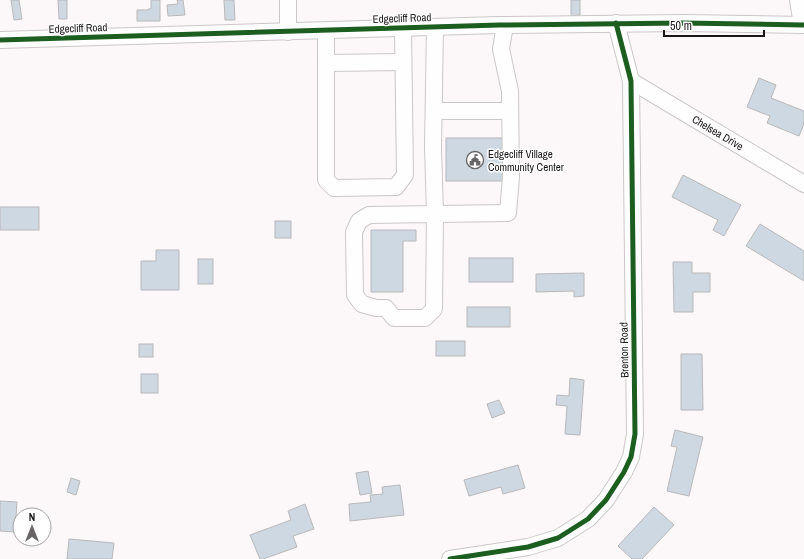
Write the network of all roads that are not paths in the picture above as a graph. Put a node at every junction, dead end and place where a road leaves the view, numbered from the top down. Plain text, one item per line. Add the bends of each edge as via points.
1 (288, 0) edge
2 (798, 0) edge
3 (616, 23) junction
4 (505, 24) junction
5 (803, 25) edge
6 (435, 27) junction
7 (403, 28) junction
8 (326, 30) junction
9 (288, 32) junction
10 (0, 40) edge
11 (404, 62) junction
12 (326, 63) junction
13 (631, 81) junction
14 (434, 111) junction
15 (510, 111) junction
16 (804, 184) edge
17 (435, 214) junction
18 (450, 559) edge

1 - 9 street
2 - 5 street
3 - 4 street, Edgecliff Road
3 - 5 street, Edgecliff Road
3 - 13 street, Brenton Road
4 - 6 street, Edgecliff Road
4 - 15 street via 501,49 510,92
6 - 7 street, Edgecliff Road
6 - 14 street
7 - 8 street, Edgecliff Road
7 - 11 street
8 - 9 street, Edgecliff Road
8 - 12 street
9 - 10 street, Edgecliff Road
11 - 12 street
11 - 12 street via 405,175 396,187 334,188 326,180
13 - 16 street, Chelsea Drive
13 - 18 street, Brenton Road via 635,434 631,457 606,500 588,519 558,538 528,547
14 - 15 street
14 - 17 street
15 - 17 street via 511,177 508,213
17 - 17 street via 369,215 359,221 354,232 355,295 362,304 386,308 394,318 425,318 434,309

